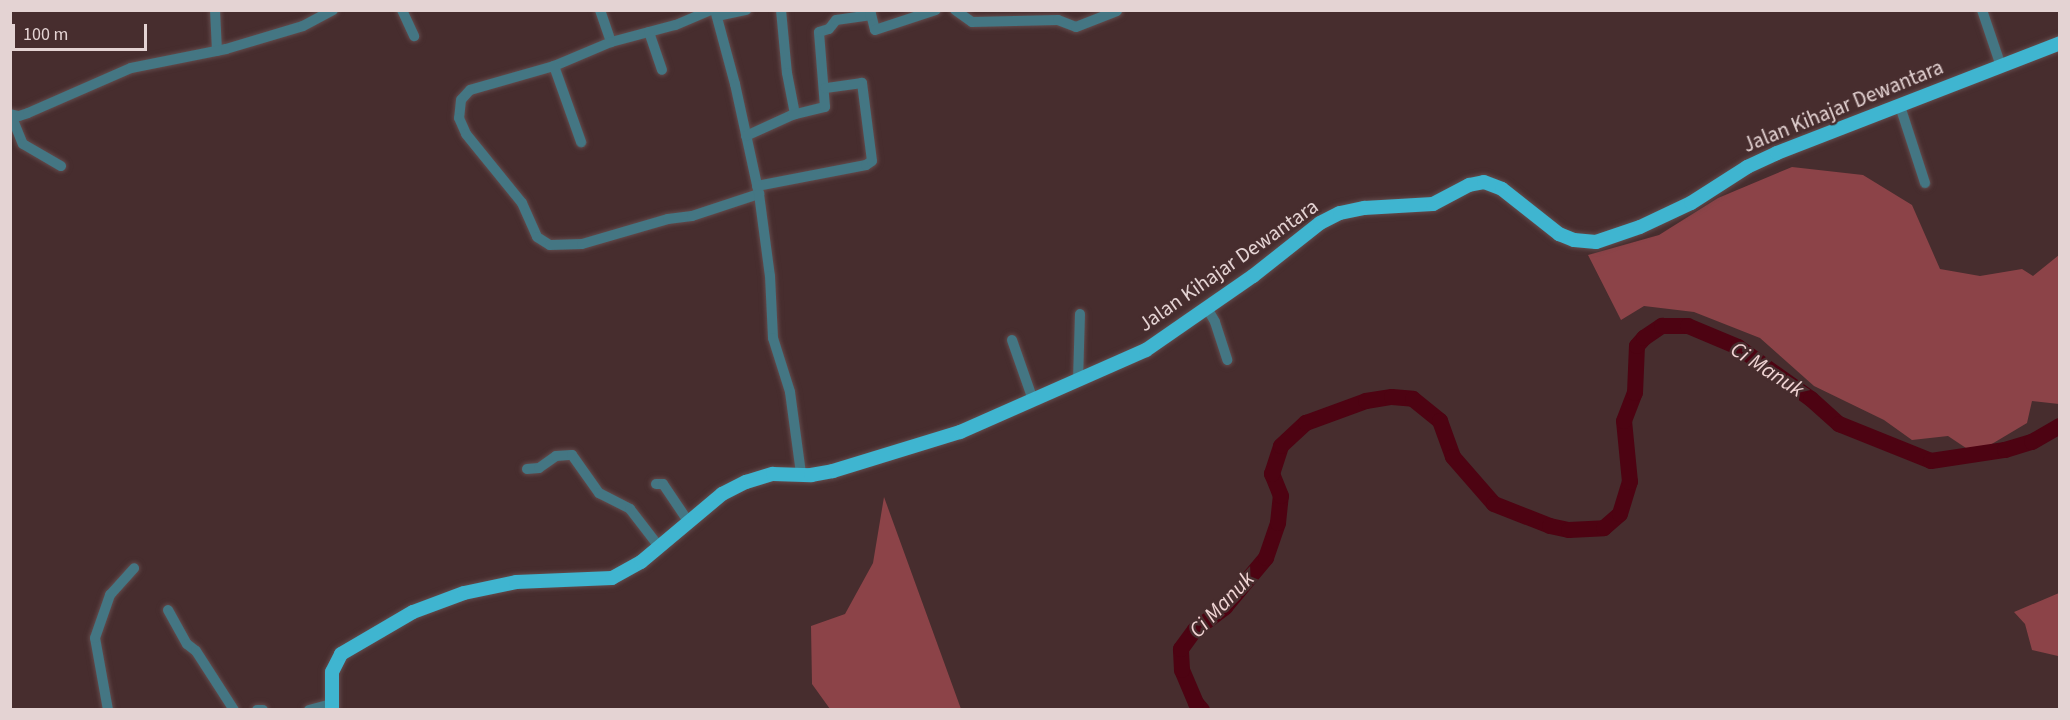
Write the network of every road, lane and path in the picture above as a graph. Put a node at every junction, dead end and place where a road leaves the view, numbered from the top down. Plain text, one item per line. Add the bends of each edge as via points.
1 (215, 10) edge
2 (333, 10) edge
3 (402, 10) edge
4 (600, 10) edge
5 (746, 10) edge
6 (781, 10) edge
7 (936, 10) edge
8 (955, 10) edge
9 (1982, 10) edge
10 (1117, 11) edge
11 (714, 12) edge
12 (871, 12) edge
13 (649, 32) junction
14 (414, 36) dead end
15 (611, 42) junction
16 (2060, 43) edge
17 (218, 51) junction
18 (554, 66) junction
19 (2001, 66) junction
20 (662, 70) dead end
21 (825, 88) junction
22 (1900, 106) junction
23 (795, 114) junction
24 (11, 115) edge
25 (746, 136) junction
26 (581, 142) dead end
27 (61, 166) dead end
28 (1925, 183) dead end
29 (758, 190) junction
30 (1207, 308) junction
31 (1080, 314) dead end
32 (1012, 340) dead end
33 (1227, 360) dead end
34 (1078, 381) junction
35 (1033, 400) junction
36 (527, 469) dead end
37 (801, 473) junction
38 (656, 484) dead end
39 (688, 522) junction
40 (660, 548) junction
41 (134, 568) dead end
42 (168, 610) dead end
43 (332, 707) edge
44 (108, 710) edge
45 (234, 710) edge
46 (257, 710) edge
47 (263, 710) edge
48 (309, 710) edge

1 - 17 street
2 - 17 street via 303,26
3 - 14 street
4 - 15 street
5 - 11 street
6 - 23 street
7 - 12 street via 875,30
8 - 10 street via 972,22 1058,20 1076,27
9 - 19 street
11 - 13 street
11 - 25 street
12 - 21 street via 838,19 819,32
13 - 15 street
13 - 20 street
15 - 18 street
16 - 19 main road, Jalan Kihajar Dewantara
17 - 24 street via 131,69 28,113
18 - 26 street
18 - 29 street via 470,90 459,108 466,134 512,188 543,243 562,247 582,244 668,219 692,216
19 - 22 main road, Jalan Kihajar Dewantara
21 - 23 street via 825,108
21 - 29 street via 862,83 872,161
22 - 28 street
22 - 30 main road, Jalan Kihajar Dewantara via 1768,157 1691,203 1596,242 1559,234 1502,189 1484,182 1468,185 1433,204 1349,210 1320,223
23 - 25 street
24 - 27 street via 23,144
25 - 29 street
29 - 37 street via 770,276 773,338 790,392
30 - 33 street
30 - 34 main road, Jalan Kihajar Dewantara via 1146,350
31 - 34 street
32 - 35 street
34 - 35 main road, Jalan Kihajar Dewantara
35 - 37 main road, Jalan Kihajar Dewantara via 948,436 833,471
36 - 40 street via 539,468 556,456 572,455 599,493 630,509
37 - 39 main road, Jalan Kihajar Dewantara via 773,474 746,482 722,494
38 - 39 street via 663,484
39 - 40 main road, Jalan Kihajar Dewantara
40 - 43 main road, Jalan Kihajar Dewantara via 612,578 516,582 464,593 413,612 341,654 332,672
41 - 44 street via 110,596 95,638
42 - 45 street via 186,644 196,651
43 - 48 street
46 - 47 street

